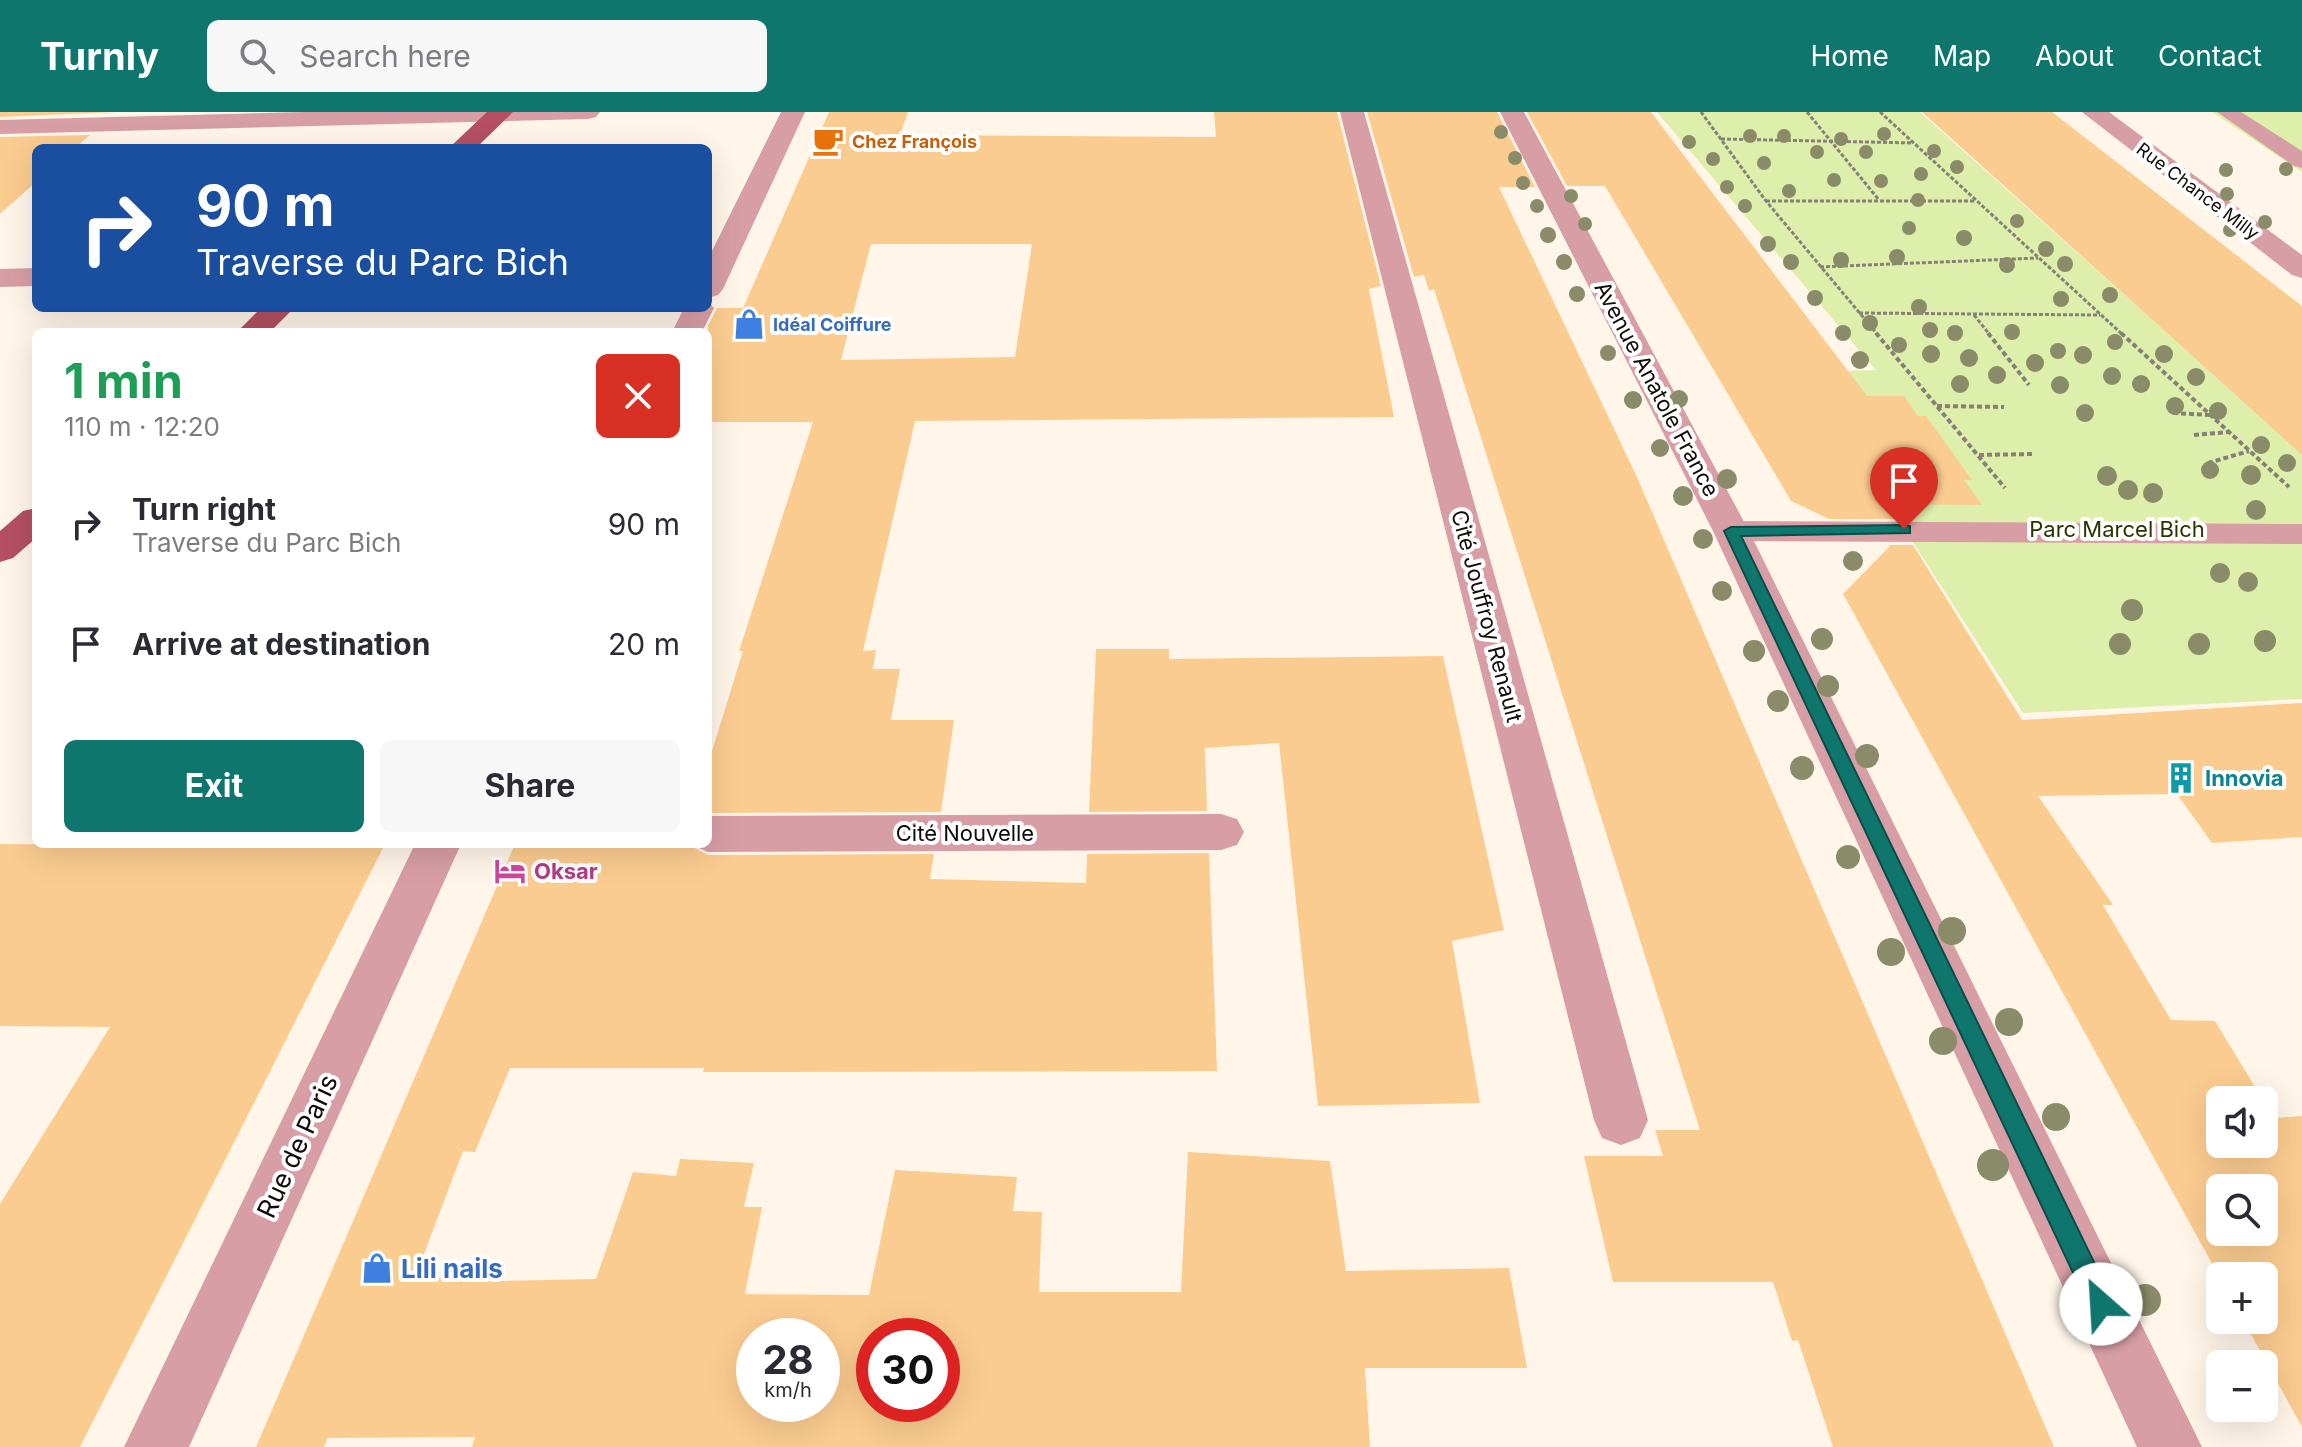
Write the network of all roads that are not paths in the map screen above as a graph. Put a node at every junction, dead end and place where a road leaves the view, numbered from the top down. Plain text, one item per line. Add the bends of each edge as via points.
1 (588, 112) edge
2 (793, 112) edge
3 (1352, 112) edge
4 (1512, 112) edge
5 (2094, 112) edge
6 (2227, 112) edge
7 (500, 113) edge
8 (154, 117) edge
9 (0, 127) edge
10 (465, 144) edge
11 (2302, 161) edge
12 (2302, 269) edge
13 (32, 277) edge
14 (0, 278) edge
15 (712, 281) edge
16 (274, 312) edge
17 (256, 328) edge
18 (32, 522) edge
19 (1731, 531) junction
20 (2302, 534) edge
21 (0, 550) edge
22 (1221, 832) dead end
23 (712, 834) edge
24 (436, 848) edge
25 (1621, 1120) dead end
26 (156, 1447) edge
27 (2170, 1447) edge

1 - 7 street
2 - 15 street
3 - 25 street, Cité Jouffroy Renault
4 - 19 street, Avenue Anatole France
5 - 12 street, Rue Chance Milly
6 - 11 lane
7 - 8 street
7 - 10 main road
8 - 9 street
13 - 14 street
16 - 17 main road
18 - 21 main road
19 - 20 lane
19 - 27 street, Avenue Anatole France
22 - 23 street, Cité Nouvelle
24 - 26 street, Rue de Paris

